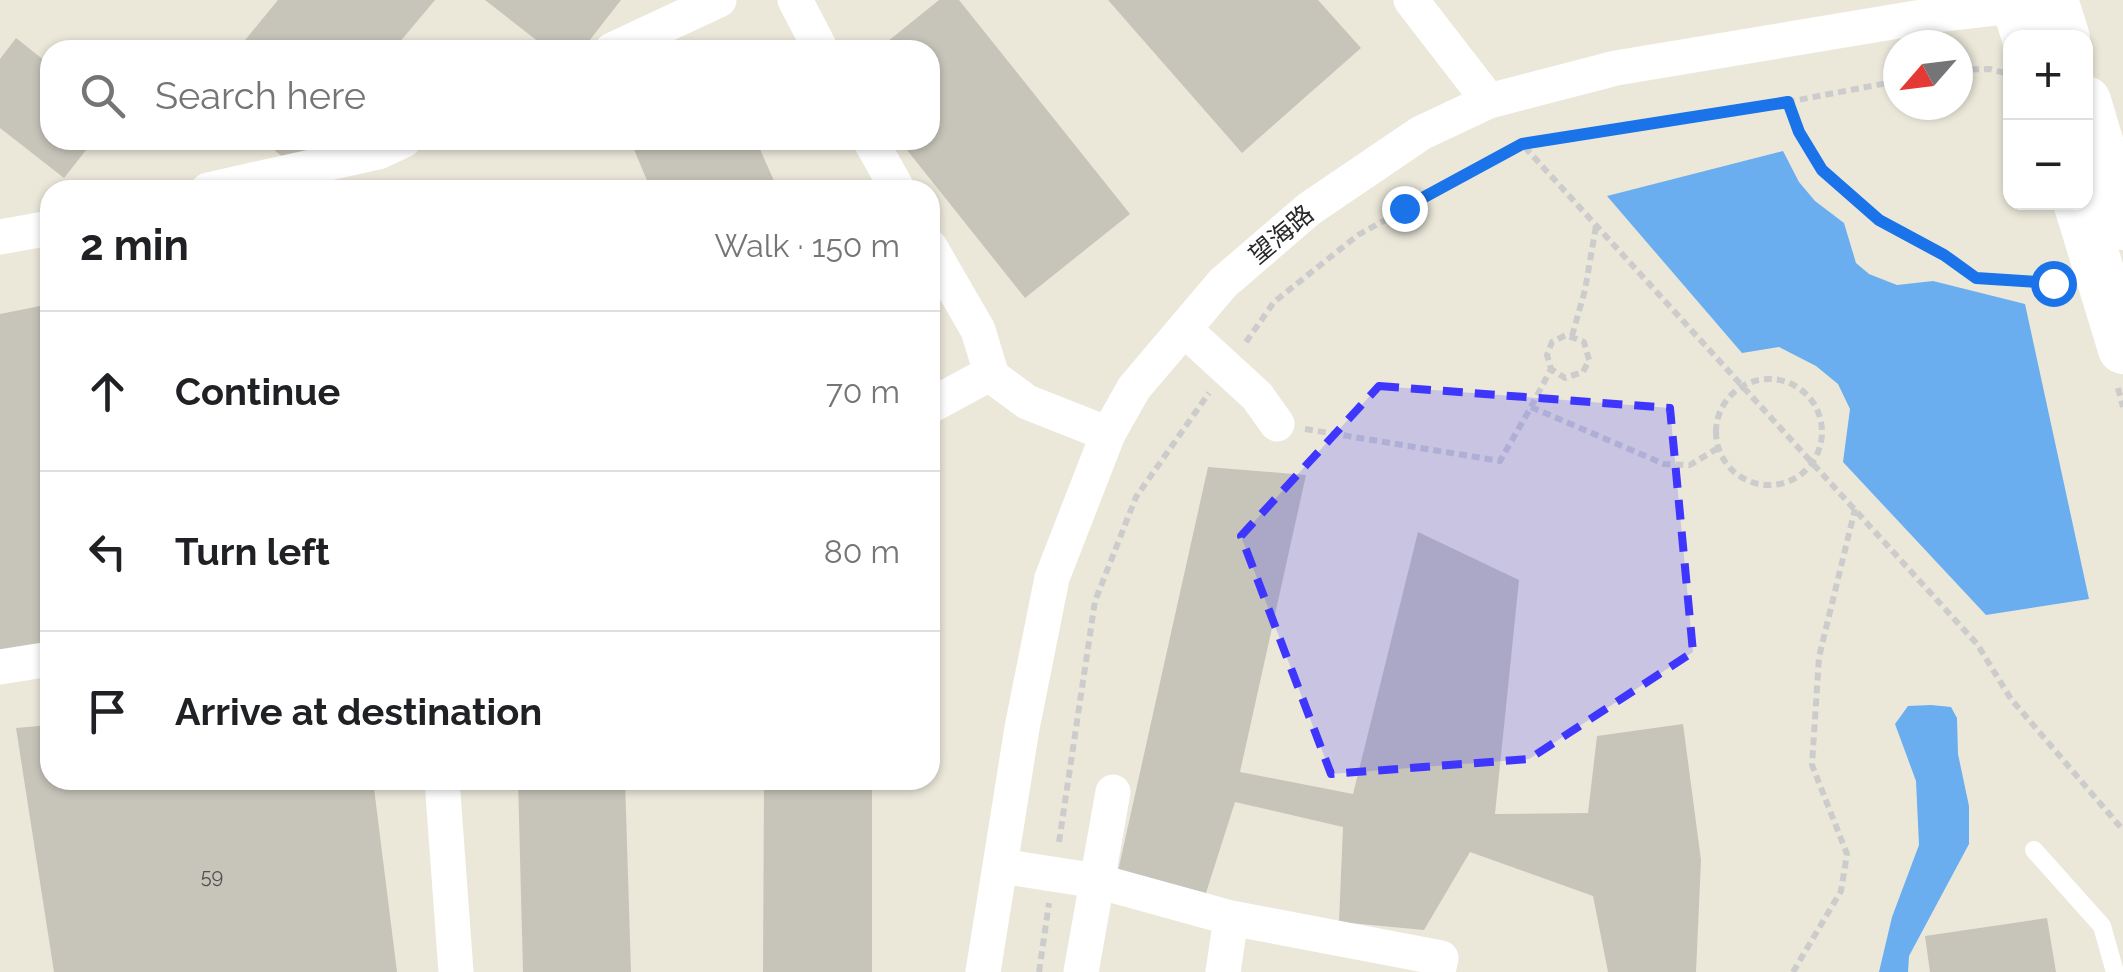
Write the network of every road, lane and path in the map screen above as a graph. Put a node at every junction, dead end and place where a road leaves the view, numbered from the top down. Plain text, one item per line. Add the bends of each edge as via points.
1 (719, 0) edge
2 (794, 0) edge
3 (1411, 0) edge
4 (2042, 12) edge
5 (633, 40) edge
6 (816, 40) edge
7 (1973, 70) edge
8 (2003, 73) edge
9 (1883, 85) edge
10 (1490, 102) junction
11 (1788, 102) junction
12 (2092, 120) edge
13 (1522, 144) junction
14 (382, 150) edge
15 (876, 150) edge
16 (335, 175) edge
17 (293, 180) edge
18 (892, 180) edge
19 (2080, 210) edge
20 (2123, 225) edge
21 (1596, 226) junction
22 (40, 230) edge
23 (0, 236) edge
24 (940, 264) edge
25 (2070, 279) dead end
26 (1185, 330) junction
27 (1572, 336) junction
28 (2118, 359) edge
29 (1227, 368) junction
30 (1551, 369) junction
31 (992, 376) junction
32 (1742, 385) junction
33 (940, 400) edge
34 (1531, 407) junction
35 (2123, 407) edge
36 (1277, 424) joint
37 (1108, 434) junction
38 (1718, 448) junction
39 (1814, 462) junction
40 (1855, 509) junction
41 (40, 661) edge
42 (0, 667) edge
43 (443, 790) edge
44 (1114, 792) dead end
45 (2123, 830) edge
46 (2034, 850) dead end
47 (1001, 866) junction
48 (1054, 875) junction
49 (1097, 880) junction
50 (1231, 918) junction
51 (989, 971) edge
52 (456, 972) edge
53 (1039, 972) edge
54 (1081, 972) edge
55 (1223, 972) edge
56 (1438, 972) edge
57 (1793, 972) edge
58 (2115, 972) edge

1 - 5 street
2 - 6 street
3 - 10 street
4 - 10 street, 望海路 via 1934,15 1616,68
7 - 8 path
9 - 11 path
10 - 26 street, 望海路 via 1421,133 1309,209 1222,284
11 - 13 path
11 - 25 path via 1822,170 1879,220 1976,278
12 - 20 street
13 - 21 path
13 - 29 path via 1358,235 1274,302
14 - 16 street
15 - 18 street
16 - 17 street
19 - 28 street
21 - 27 path
21 - 32 path
22 - 23 street
24 - 31 street via 978,330
26 - 29 street
26 - 37 street, 望海路 via 1134,388
27 - 30 path via 1548,348
27 - 30 path via 1588,349 1586,368 1566,378
28 - 35 path
29 - 36 street
29 - 48 path via 1136,498 1096,601
30 - 34 path
31 - 33 street
31 - 37 street via 1028,402
32 - 38 path via 1721,408
32 - 39 path
32 - 39 path via 1781,379 1805,392 1820,414 1822,439
34 - 36 path via 1500,461
34 - 38 path via 1664,464 1690,465
37 - 47 street, 望海路 via 1052,578
38 - 39 path via 1739,476 1761,485 1800,476
39 - 40 path
40 - 45 path via 1977,644 2011,698
40 - 57 path via 1819,657 1812,765 1847,854 1841,891
41 - 42 street
43 - 52 street
44 - 49 street
46 - 58 lane via 2102,926
47 - 48 street
47 - 51 street, 望海路
48 - 49 street
48 - 53 path
49 - 50 street
49 - 54 street
50 - 55 street
50 - 56 street via 1441,958

